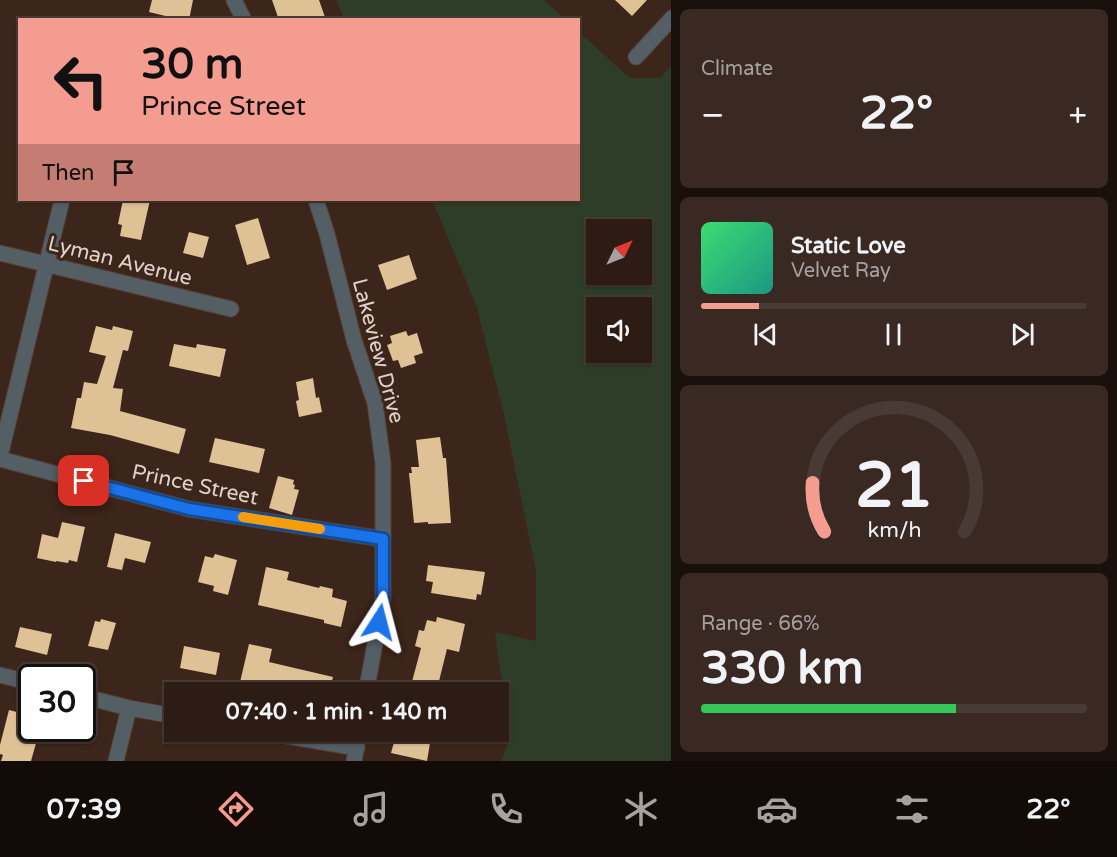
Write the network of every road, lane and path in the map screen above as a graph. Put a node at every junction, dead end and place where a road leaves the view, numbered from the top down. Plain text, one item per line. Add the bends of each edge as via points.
1 (234, 0) edge
2 (243, 18) edge
3 (671, 19) edge
4 (636, 57) dead end
5 (62, 201) edge
6 (316, 201) edge
7 (0, 253) edge
8 (47, 265) junction
9 (231, 309) dead end
10 (0, 457) edge
11 (383, 539) junction
12 (0, 675) edge
13 (18, 680) edge
14 (368, 682) edge
15 (96, 700) edge
16 (129, 708) junction
17 (164, 714) edge
18 (304, 742) edge
19 (355, 755) edge
20 (116, 761) edge

1 - 2 street
3 - 4 street
5 - 8 street
6 - 11 street, Lakeview Drive via 375,403 383,463
7 - 8 street, Lyman Avenue
8 - 9 street, Lyman Avenue
8 - 10 street
10 - 11 street, Prince Street via 189,509
11 - 14 street, Lakeview Drive via 383,599
12 - 13 street
15 - 16 street
16 - 17 street
16 - 20 street
18 - 19 street

